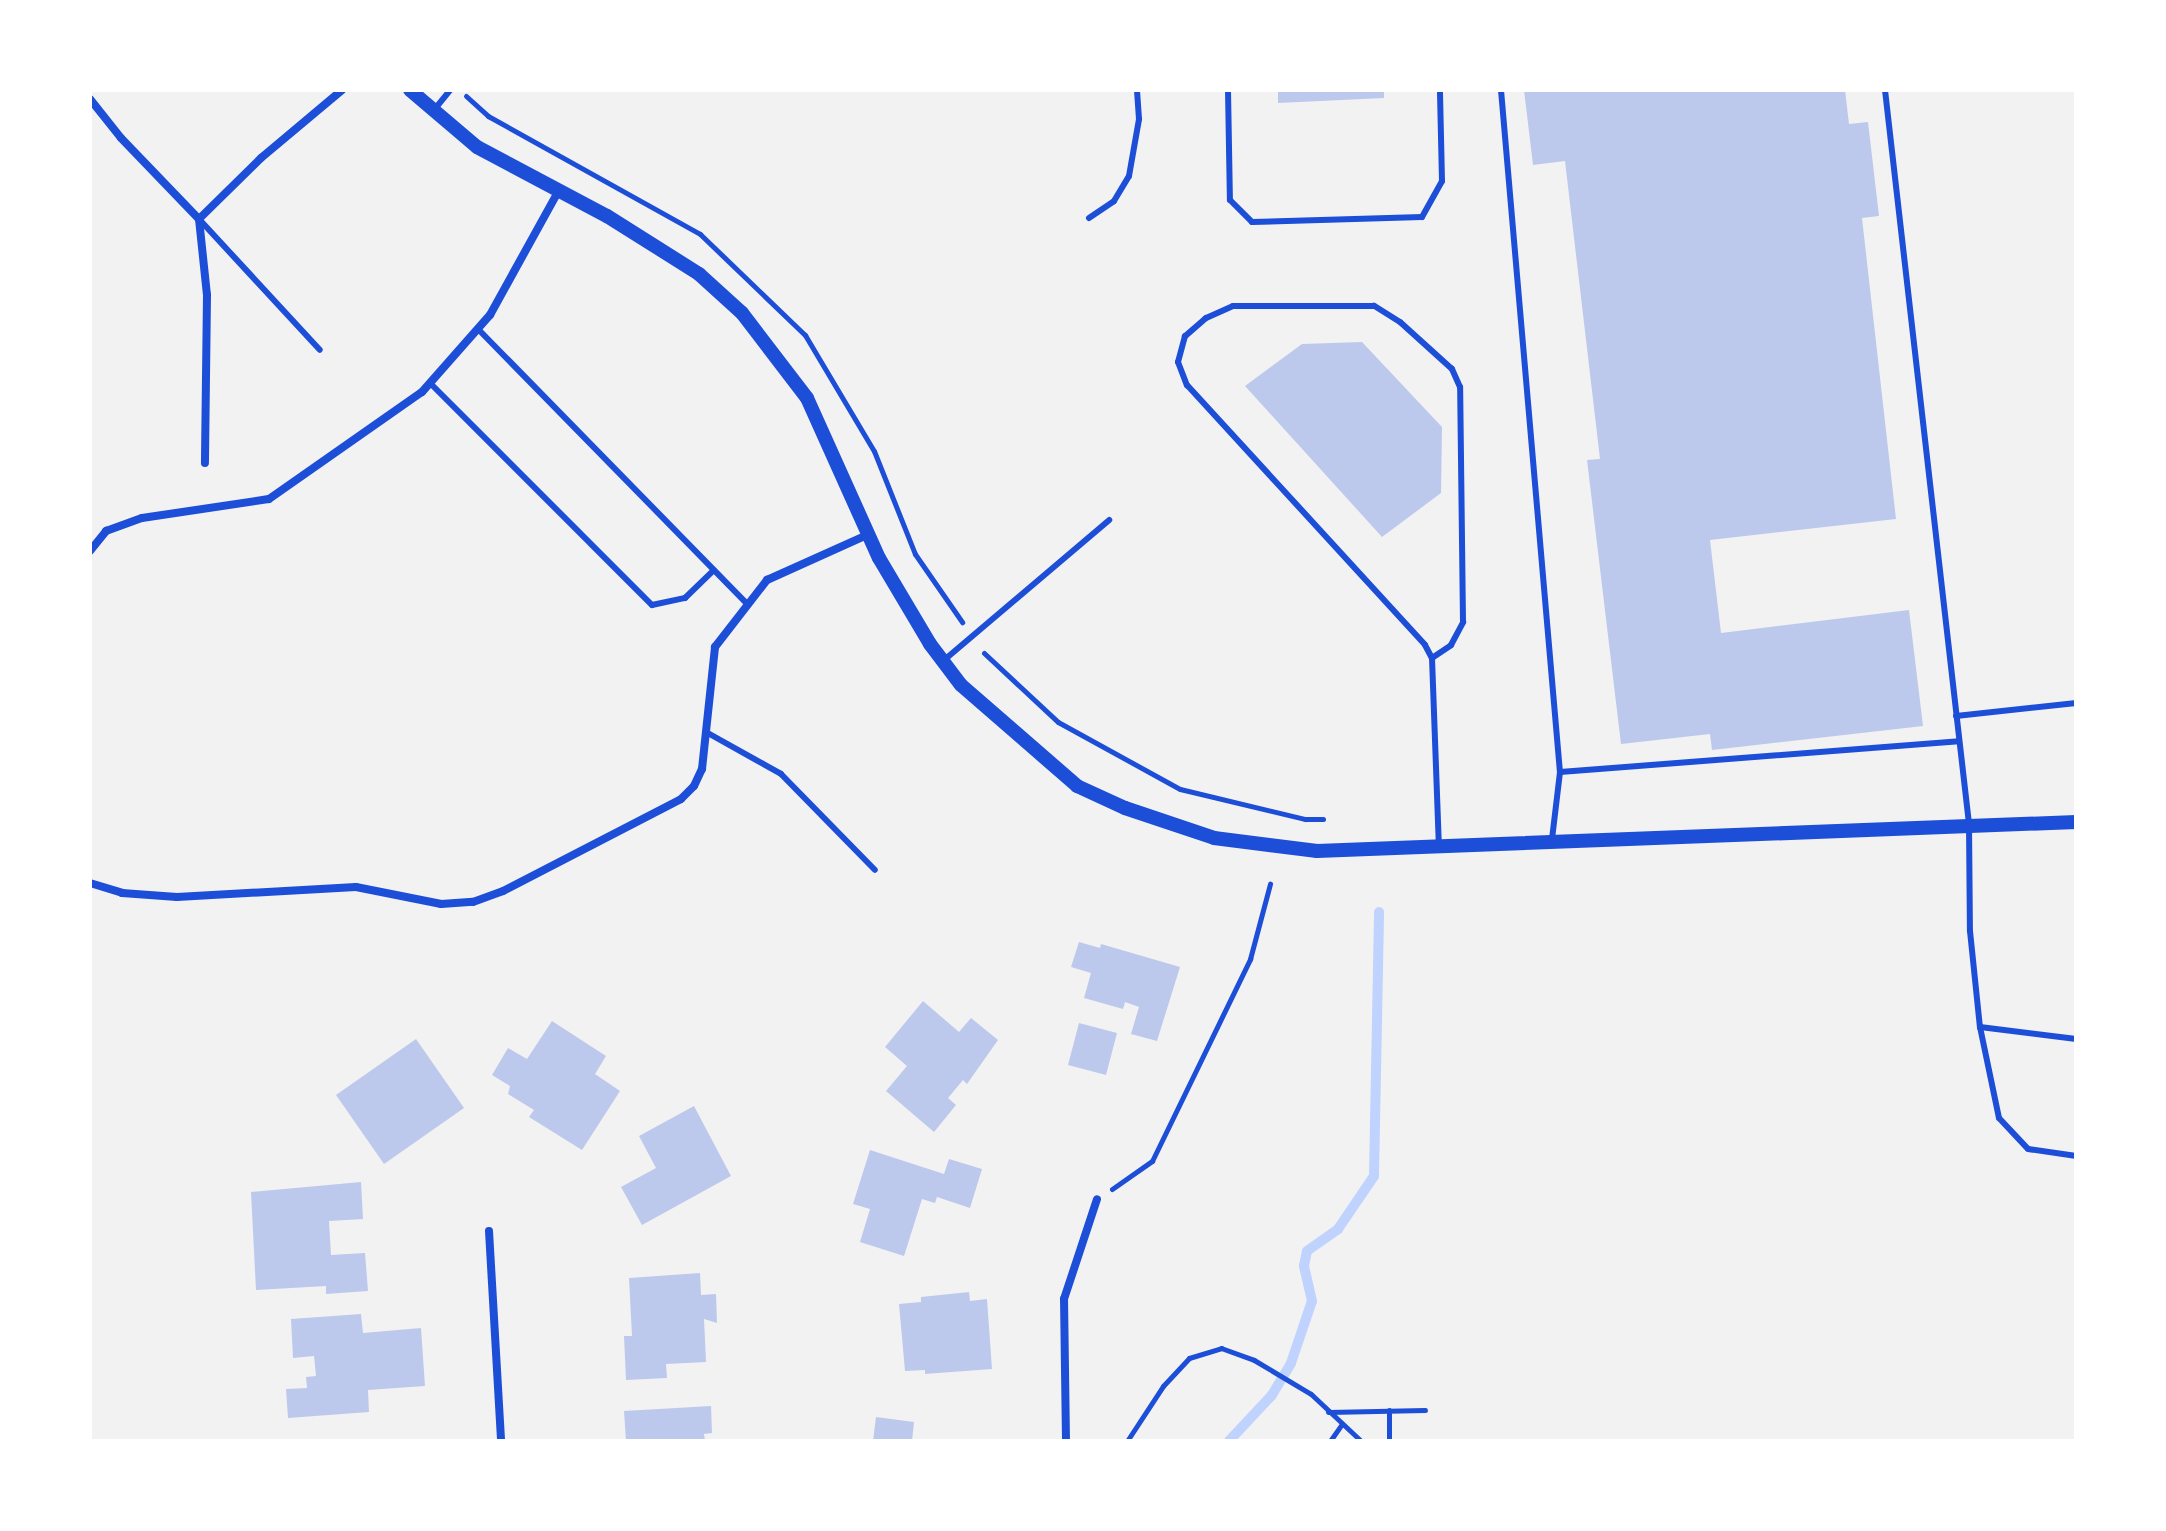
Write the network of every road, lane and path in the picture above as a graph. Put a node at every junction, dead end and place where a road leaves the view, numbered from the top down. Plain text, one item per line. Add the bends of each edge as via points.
1 (342, 90) edge
2 (410, 90) edge
3 (450, 90) edge
4 (459, 90) edge
5 (1137, 90) edge
6 (1228, 90) edge
7 (1440, 90) edge
8 (1501, 90) edge
9 (1885, 90) edge
10 (90, 99) edge
11 (434, 110) junction
12 (559, 190) junction
13 (1089, 218) dead end
14 (199, 219) junction
15 (478, 329) junction
16 (320, 350) dead end
17 (430, 383) junction
18 (205, 463) dead end
19 (1109, 520) dead end
20 (867, 535) junction
21 (90, 551) edge
22 (714, 570) junction
23 (748, 605) junction
24 (972, 637) junction
25 (1432, 658) junction
26 (943, 661) junction
27 (2076, 703) edge
28 (1956, 716) junction
29 (706, 732) junction
30 (1959, 741) junction
31 (1560, 772) junction
32 (1323, 819) dead end
33 (2076, 822) edge
34 (1969, 824) junction
35 (1552, 842) junction
36 (1439, 849) junction
37 (875, 870) dead end
38 (90, 883) edge
39 (1270, 884) dead end
40 (1980, 1027) junction
41 (2076, 1039) edge
42 (2076, 1156) edge
43 (1097, 1199) joint
44 (489, 1231) dead end
45 (1389, 1410) junction
46 (1425, 1410) dead end
47 (1328, 1412) junction
48 (1341, 1425) junction
49 (501, 1441) edge
50 (1066, 1441) edge
51 (1127, 1441) edge
52 (1330, 1441) edge
53 (1361, 1441) edge
54 (1389, 1441) edge

1 - 14 street
2 - 11 street
3 - 11 lane
4 - 24 path via 488,116 700,234 805,335 874,451 915,554
5 - 13 lane via 1139,119 1129,176 1114,201
6 - 7 lane via 1230,200 1252,222 1422,217 1442,181
8 - 31 lane
9 - 28 lane
10 - 14 street
11 - 12 street via 477,147
12 - 15 street
12 - 20 street via 699,274 742,313 807,398
14 - 16 lane
14 - 18 street via 207,295
15 - 17 street
15 - 22 lane
17 - 21 street via 269,499 142,518 106,531
17 - 22 lane via 652,605 685,598
19 - 24 lane
20 - 23 street via 767,580
20 - 26 street
22 - 23 lane
23 - 29 street via 715,647
24 - 26 lane
24 - 32 path via 1058,722 1180,789
25 - 25 lane via 1187,385 1178,362 1185,336 1206,318 1233,306 1374,306 1452,369 1460,387 1463,622 1451,645
25 - 36 lane
26 - 36 street via 989,712 1057,770 1077,786 1125,808 1214,838 1317,851
27 - 28 lane
28 - 30 lane
29 - 37 lane via 781,774
29 - 38 street via 702,769 681,799 473,902 441,904 356,887 177,897 122,893
30 - 31 lane
30 - 34 lane
31 - 35 lane
33 - 34 street
34 - 35 street
34 - 40 lane via 1970,931
35 - 36 street
39 - 43 path via 1250,959 1152,1161
40 - 41 lane
40 - 42 lane via 1999,1118 2028,1149
43 - 50 street via 1064,1299
44 - 49 street
45 - 46 path
45 - 47 path
45 - 54 path
47 - 48 path
47 - 51 path via 1311,1394 1276,1373 1221,1348 1189,1358 1163,1386
48 - 52 path
48 - 53 path

